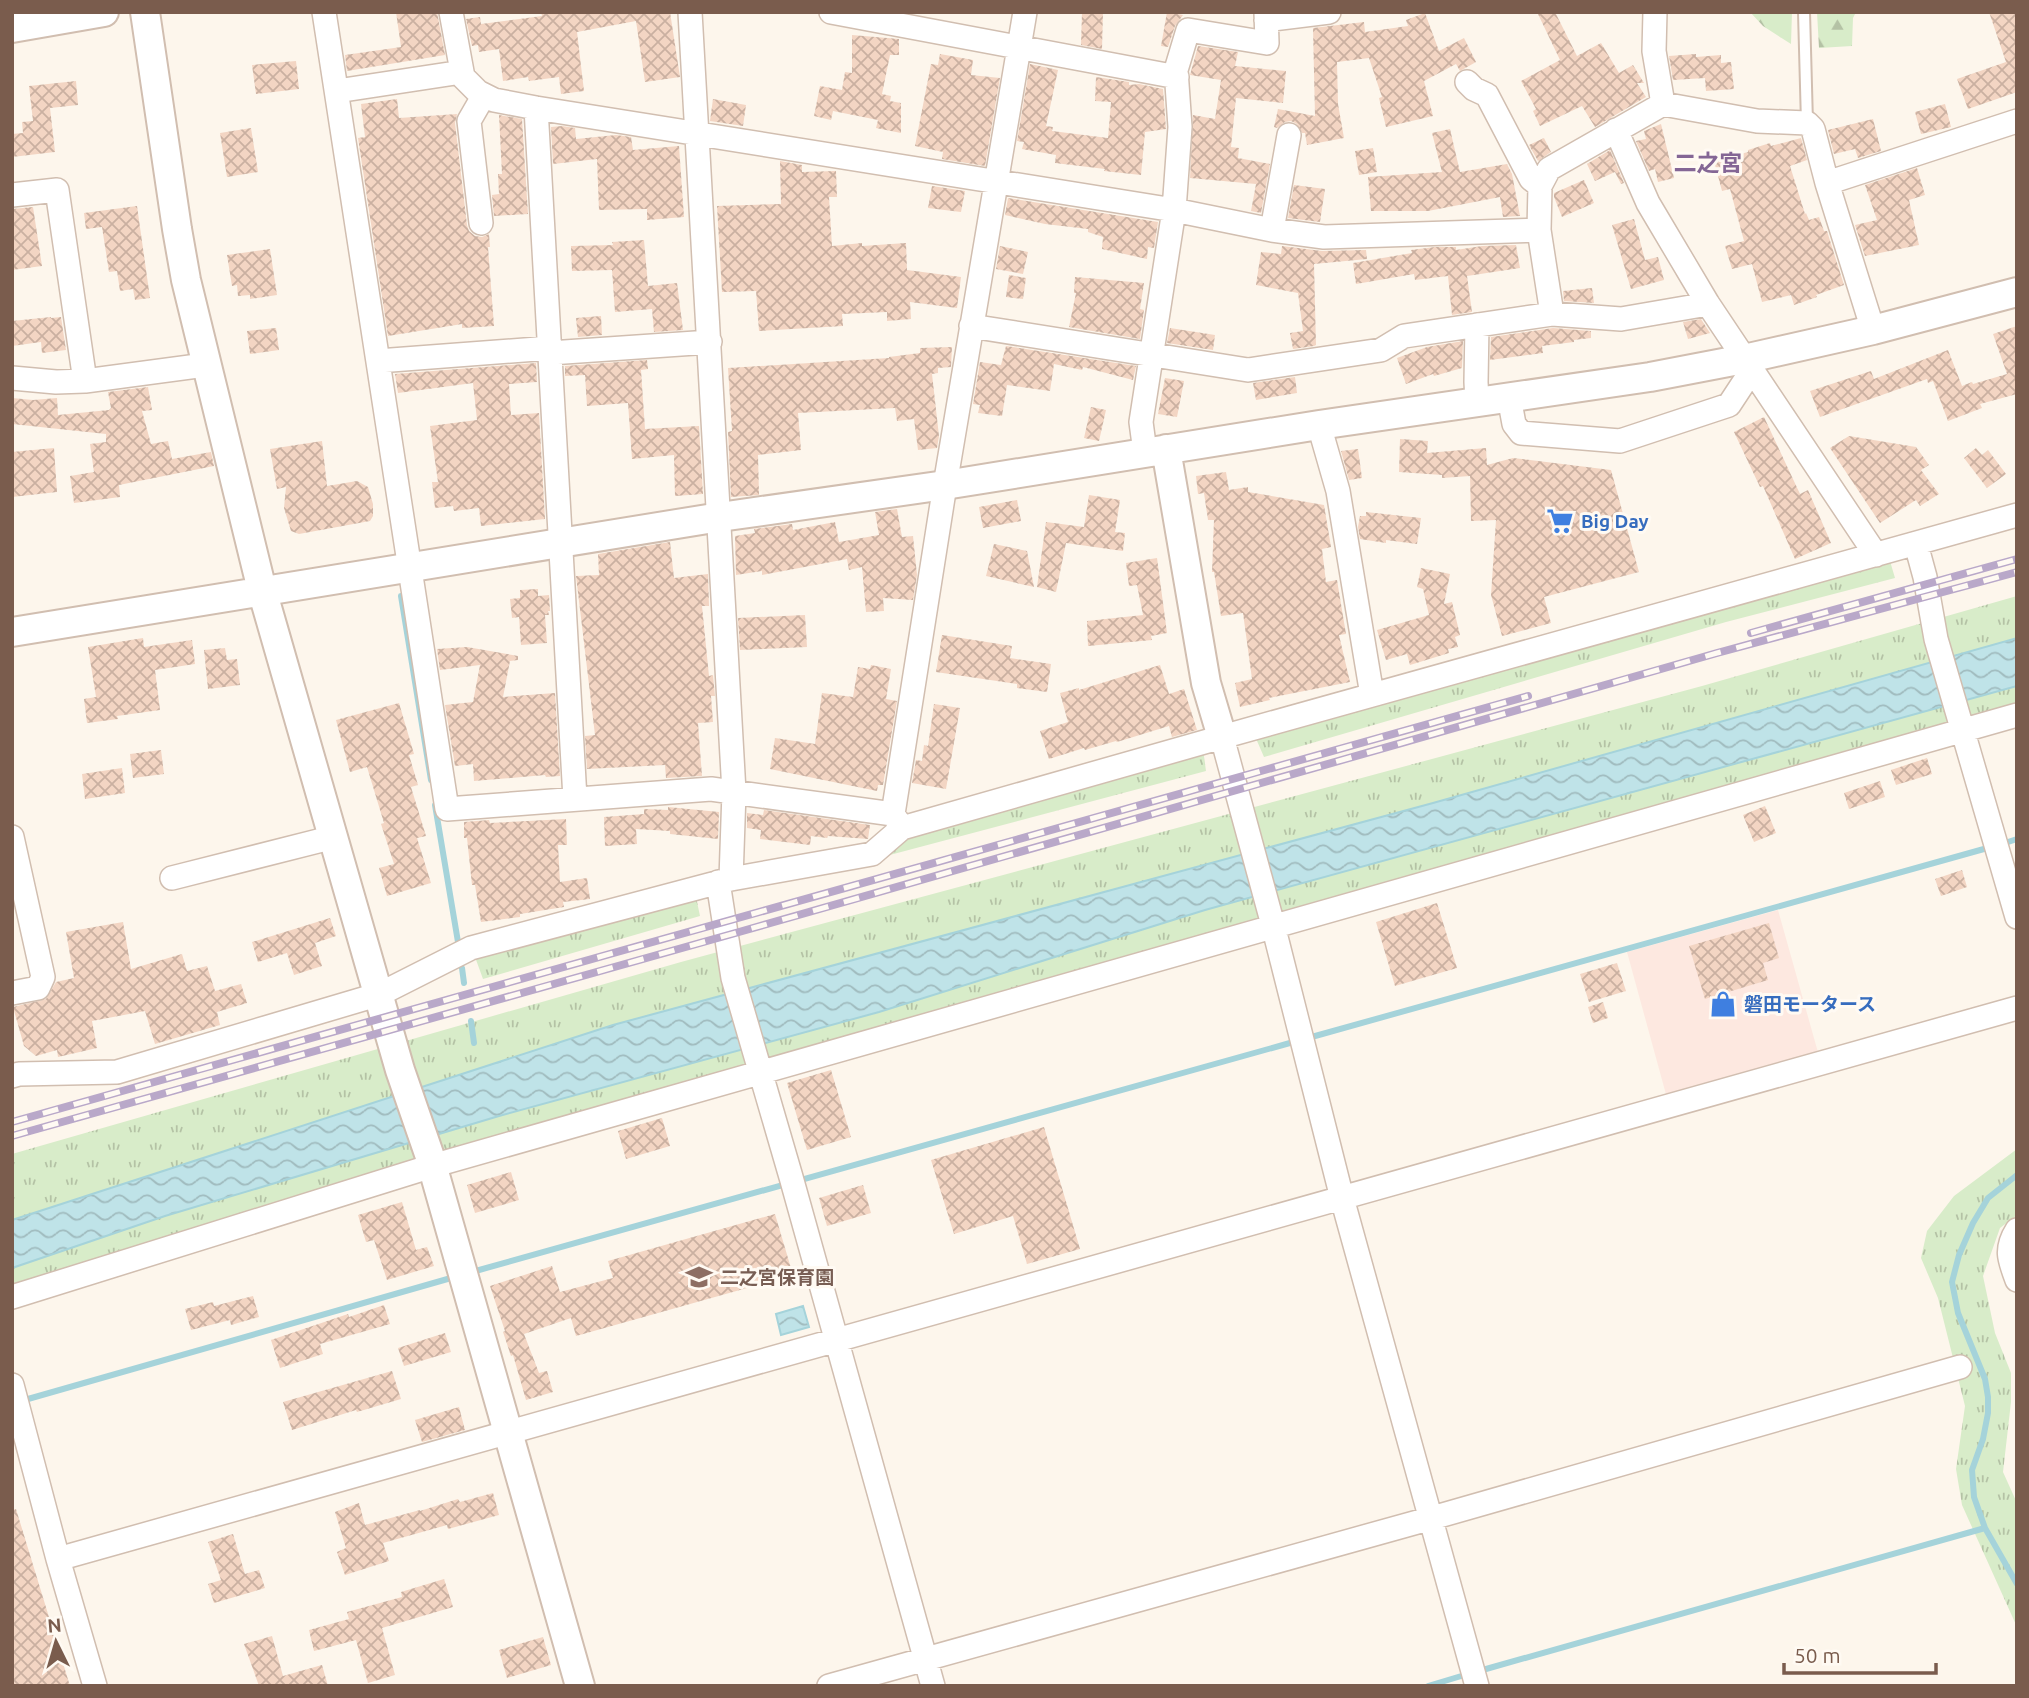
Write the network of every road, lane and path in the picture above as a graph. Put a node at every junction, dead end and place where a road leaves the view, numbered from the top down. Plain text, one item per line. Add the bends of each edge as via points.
1 (104, 12) edge
2 (145, 12) edge
3 (324, 12) edge
4 (451, 12) edge
5 (690, 12) edge
6 (831, 12) edge
7 (1025, 12) edge
8 (1329, 12) edge
9 (1655, 12) edge
10 (1804, 12) edge
11 (1266, 16) edge
12 (12, 28) edge
13 (1019, 48) junction
14 (462, 72) junction
15 (1177, 77) junction
16 (1467, 82) dead end
17 (337, 92) junction
18 (484, 95) junction
19 (1663, 104) junction
20 (536, 108) junction
21 (2017, 121) edge
22 (1807, 123) junction
23 (1616, 130) junction
24 (698, 133) junction
25 (1289, 135) dead end
26 (996, 181) junction
27 (1827, 183) junction
28 (1540, 186) junction
29 (12, 195) edge
30 (1174, 210) junction
31 (481, 223) dead end
32 (1272, 230) junction
33 (1539, 230) junction
34 (2017, 292) edge
35 (1708, 303) junction
36 (1552, 314) junction
37 (971, 326) junction
38 (1477, 326) junction
39 (1874, 330) junction
40 (710, 342) junction
41 (550, 350) junction
42 (1153, 354) junction
43 (378, 361) junction
44 (205, 365) junction
45 (1748, 365) junction
46 (12, 378) edge
47 (85, 381) junction
48 (1509, 397) junction
49 (1477, 401) junction
50 (1319, 425) junction
51 (1156, 451) junction
52 (945, 485) junction
53 (2017, 515) edge
54 (720, 517) junction
55 (561, 542) junction
56 (1916, 544) junction
57 (1876, 555) junction
58 (409, 569) junction
59 (262, 590) junction
60 (12, 632) edge
61 (1372, 695) junction
62 (2017, 715) edge
63 (1961, 727) junction
64 (1222, 737) junction
65 (734, 792) junction
66 (575, 799) junction
67 (898, 821) junction
68 (12, 836) edge
69 (334, 836) junction
70 (172, 878) dead end
71 (724, 880) junction
72 (2017, 917) edge
73 (1272, 921) junction
74 (12, 993) edge
75 (380, 994) junction
76 (2017, 1008) edge
77 (758, 1067) junction
78 (12, 1076) edge
79 (430, 1160) junction
80 (1342, 1198) junction
81 (2017, 1230) edge
82 (2017, 1280) edge
83 (12, 1297) edge
84 (838, 1341) junction
85 (1960, 1367) dead end
86 (13, 1388) edge
87 (509, 1433) junction
88 (1432, 1518) junction
89 (58, 1559) junction
90 (926, 1660) junction
91 (95, 1686) edge
92 (580, 1686) edge
93 (829, 1686) edge
94 (933, 1686) edge
95 (1477, 1686) edge

1 - 12 street
2 - 44 street via 177,229
3 - 17 street
4 - 14 street
5 - 24 street
6 - 13 street
7 - 13 street
8 - 11 street
9 - 19 street via 1654,51
10 - 22 lane
11 - 15 street via 1267,43 1188,30
13 - 15 street
13 - 26 street
14 - 17 street
14 - 18 street
15 - 30 street via 1180,127
16 - 28 street via 1487,95 1531,179
17 - 43 street
18 - 20 street
18 - 31 street via 469,121
19 - 22 street via 1757,121
19 - 23 street
20 - 24 street
20 - 41 street
21 - 27 street
22 - 27 street via 1813,129
23 - 28 street via 1549,169
23 - 35 street via 1648,203
24 - 26 street
24 - 40 street
25 - 32 street
26 - 30 street
26 - 37 street
27 - 39 street
28 - 33 street
29 - 47 street via 57,190
30 - 32 street
30 - 42 street
32 - 33 street via 1324,237
33 - 36 street
34 - 39 street
35 - 36 street via 1622,319
35 - 45 street
36 - 38 street
37 - 42 street
37 - 52 street
38 - 42 street via 1404,336 1381,350 1248,370
38 - 49 street
39 - 45 street
40 - 41 street
40 - 54 street
41 - 43 street
41 - 55 street
42 - 51 street via 1141,422
43 - 58 street
44 - 47 street
44 - 59 street
45 - 48 street
45 - 48 street via 1729,405 1620,441 1521,433 1514,424
45 - 57 street
46 - 47 street
48 - 49 street
49 - 50 street
50 - 51 street
50 - 61 street via 1338,491
51 - 52 street
51 - 64 street
52 - 54 street
52 - 67 street
53 - 56 street
54 - 55 street
54 - 65 street
55 - 58 street
55 - 66 street
56 - 57 street
56 - 63 street
57 - 61 street
58 - 59 street
58 - 66 street via 447,809
59 - 60 street
59 - 69 street
61 - 64 street
62 - 63 street
63 - 72 street
63 - 73 street
64 - 67 street
64 - 73 street
65 - 66 street via 711,789
65 - 67 street
65 - 71 street
67 - 71 street via 872,854
68 - 74 street via 43,977 38,988
69 - 70 street
69 - 75 street
71 - 75 street via 471,948
71 - 77 street via 733,978
73 - 77 street
73 - 80 street
75 - 78 street via 117,1072
75 - 79 street
76 - 80 street
77 - 79 street
77 - 84 street
79 - 83 street
79 - 87 street
80 - 84 street
80 - 88 street
81 - 82 street via 2009,1243
84 - 87 street
84 - 90 street
85 - 88 street
86 - 89 street
87 - 89 street
87 - 92 street
88 - 90 street
88 - 95 street
89 - 91 street
90 - 93 street
90 - 94 street

